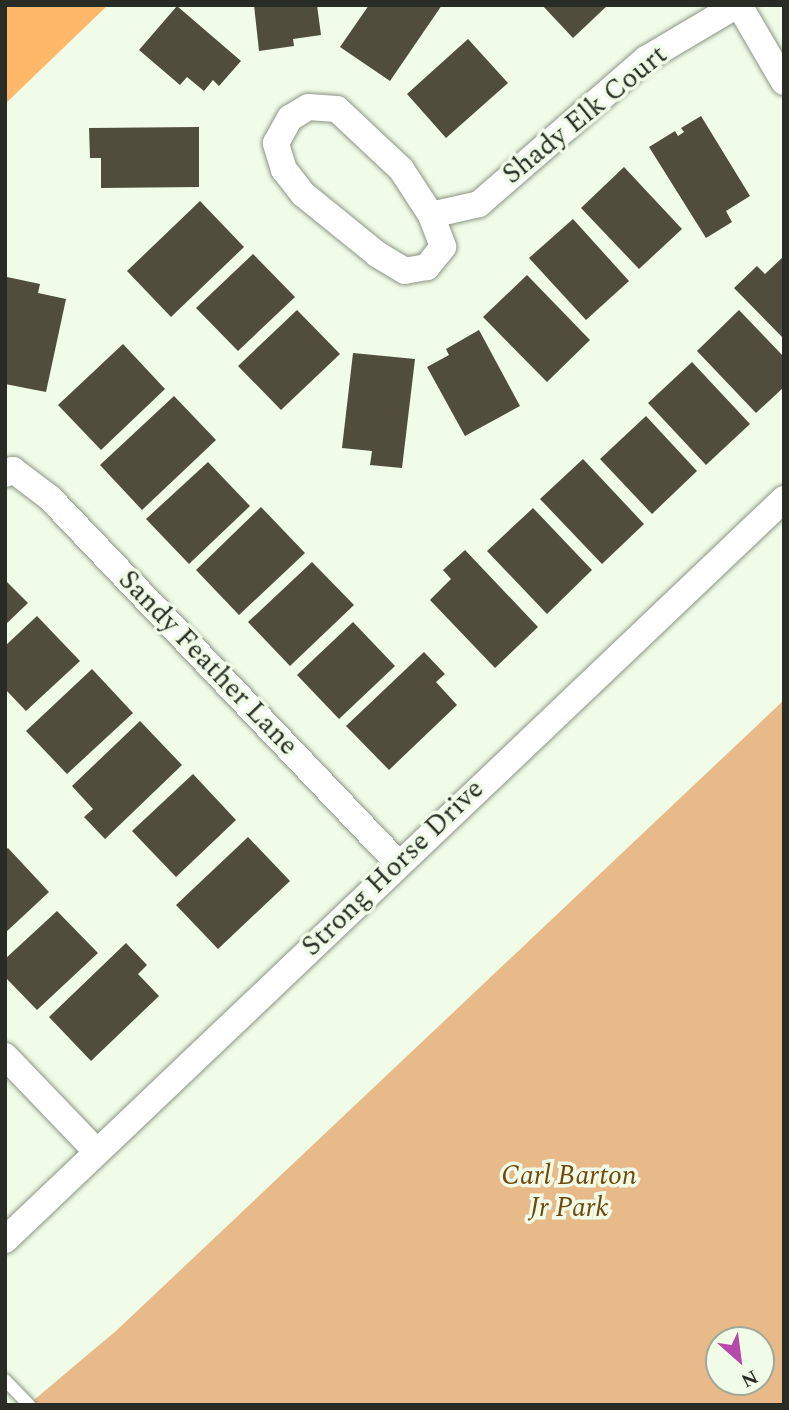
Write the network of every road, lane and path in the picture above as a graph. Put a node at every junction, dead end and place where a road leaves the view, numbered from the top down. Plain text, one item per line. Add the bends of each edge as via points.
1 (738, 5) edge
2 (775, 46) edge
3 (784, 82) edge
4 (431, 215) junction
5 (9, 472) edge
6 (784, 499) edge
7 (398, 863) junction
8 (5, 1056) edge
9 (97, 1152) junction
10 (5, 1240) edge
11 (5, 1380) edge
12 (29, 1405) edge

1 - 2 street
1 - 4 street, Shady Elk Court via 646,59 479,204
2 - 3 street
4 - 4 street via 401,169 337,109 308,107 290,118 275,143 284,170 303,194 404,271 427,267 443,247
5 - 7 street, Sandy Feather Lane via 50,498
6 - 7 street, Strong Horse Drive
7 - 9 street, Strong Horse Drive
8 - 9 street
9 - 10 street, Strong Horse Drive
11 - 12 lane

